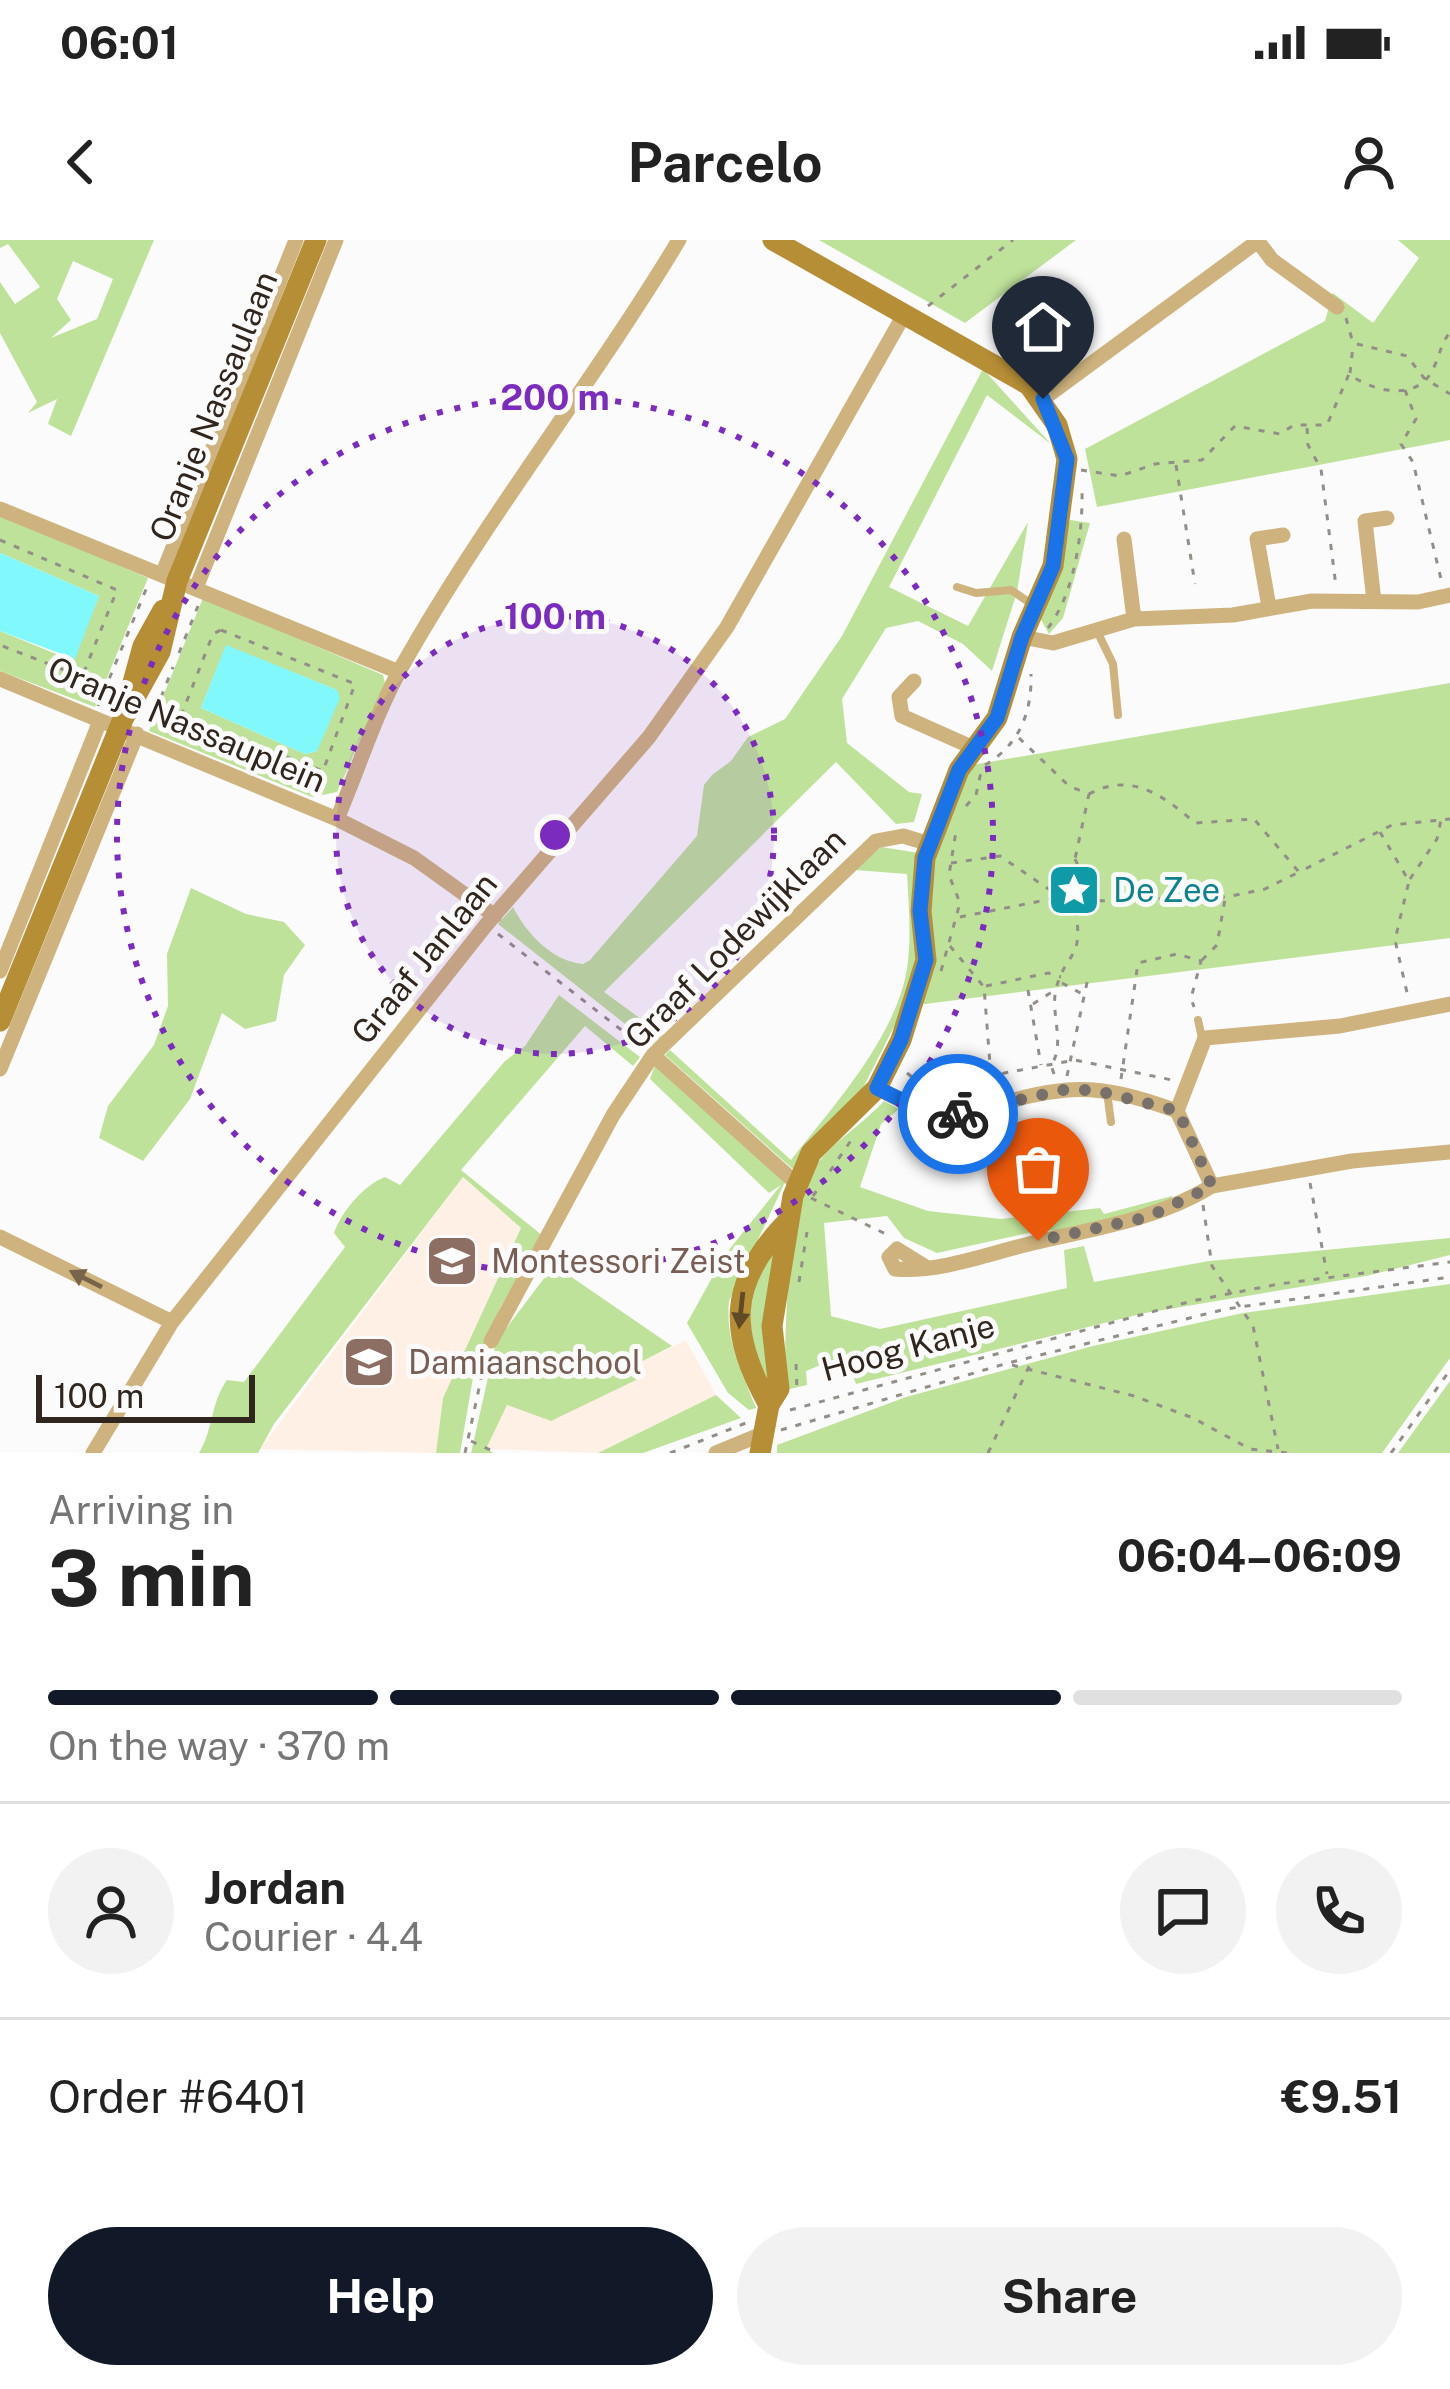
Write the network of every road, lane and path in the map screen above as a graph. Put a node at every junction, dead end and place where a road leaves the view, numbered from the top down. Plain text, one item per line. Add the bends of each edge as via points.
1 (296, 240) edge
2 (316, 240) edge
3 (337, 240) edge
4 (679, 240) edge
5 (773, 240) edge
6 (1013, 240) edge
7 (1257, 240) edge
8 (1337, 307) joint
9 (916, 310) junction
10 (1450, 332) edge
11 (1353, 343) junction
12 (1349, 374) junction
13 (1424, 378) junction
14 (1405, 390) junction
15 (1450, 394) edge
16 (1043, 399) junction
17 (1307, 426) junction
18 (1176, 463) junction
19 (0, 509) edge
20 (1387, 518) dead end
21 (1283, 535) dead end
22 (1124, 539) dead end
23 (0, 540) edge
24 (172, 583) junction
25 (1195, 584) dead end
26 (1336, 586) dead end
27 (957, 587) dead end
28 (1446, 588) edge
29 (1374, 601) junction
30 (1036, 607) junction
31 (1269, 608) junction
32 (1134, 619) junction
33 (1097, 631) junction
34 (1030, 639) junction
35 (0, 645) edge
36 (399, 672) junction
37 (0, 679) edge
38 (914, 681) dead end
39 (1118, 716) dead end
40 (114, 725) junction
41 (1018, 737) junction
42 (976, 749) junction
43 (320, 772) joint
44 (1089, 794) junction
45 (962, 811) dead end
46 (958, 817) dead end
47 (1441, 818) junction
48 (337, 819) junction
49 (1450, 820) edge
50 (1379, 830) junction
51 (927, 851) junction
52 (1075, 859) junction
53 (949, 863) junction
54 (1299, 872) junction
55 (1408, 881) junction
56 (1226, 897) junction
57 (1056, 898) junction
58 (1094, 901) junction
59 (1075, 907) junction
60 (958, 918) junction
61 (491, 921) junction
62 (950, 946) junction
63 (1201, 961) junction
64 (0, 971) edge
65 (937, 977) dead end
66 (1088, 978) dead end
67 (1061, 979) junction
68 (984, 987) junction
69 (1056, 989) junction
70 (1028, 990) dead end
71 (1086, 995) junction
72 (1450, 1004) edge
73 (1030, 1005) junction
74 (1411, 1012) junction
75 (1198, 1020) joint
76 (0, 1021) edge
77 (1202, 1040) junction
78 (653, 1055) junction
79 (1075, 1060) junction
80 (1052, 1065) junction
81 (1124, 1067) junction
82 (1041, 1068) junction
83 (0, 1069) edge
84 (991, 1080) junction
85 (920, 1086) dead end
86 (877, 1088) junction
87 (1190, 1088) junction
88 (1112, 1092) junction
89 (995, 1109) junction
90 (1178, 1111) junction
91 (1111, 1122) dead end
92 (855, 1134) dead end
93 (1450, 1152) edge
94 (1307, 1170) junction
95 (1207, 1189) junction
96 (805, 1191) junction
97 (799, 1219) junction
98 (0, 1237) edge
99 (897, 1249) joint
100 (1450, 1262) edge
101 (1328, 1277) junction
102 (1450, 1277) edge
103 (793, 1292) dead end
104 (1233, 1292) junction
105 (1241, 1306) junction
106 (172, 1322) junction
107 (491, 1341) joint
108 (789, 1354) dead end
109 (1034, 1357) junction
110 (1008, 1363) junction
111 (1450, 1370) edge
112 (1030, 1373) junction
113 (771, 1427) edge
114 (470, 1441) junction
115 (1279, 1451) edge
116 (673, 1452) edge
117 (92, 1453) edge
118 (465, 1453) edge
119 (497, 1453) edge
120 (716, 1453) edge
121 (988, 1453) edge
122 (1287, 1453) edge
123 (1391, 1453) edge

1 - 24 street, Oranje Nassaulaan
2 - 24 street, Oranje Nassaulaan
3 - 24 street, Oranje Nassaulaan
4 - 36 street, Oranje Nassauplein
5 - 9 street
6 - 9 path
7 - 8 street
7 - 16 street
8 - 11 path
9 - 16 street
9 - 61 street, Graaf Janlaan via 727,627 649,736
10 - 13 path
11 - 12 path
11 - 13 path via 1407,356
12 - 14 path via 1372,388
12 - 17 path via 1330,422
13 - 14 path
13 - 15 path
14 - 28 path via 1417,418 1401,444 1413,462
16 - 30 street via 1067,459 1053,566
17 - 18 path via 1280,434 1235,426 1202,460
17 - 26 path via 1321,469
18 - 25 path
18 - 34 path via 1120,476 1082,470 1068,584 1060,610
19 - 24 street
20 - 29 street via 1365,521
21 - 31 street via 1257,539
22 - 32 street
23 - 35 path via 117,590 82,677
24 - 36 street
24 - 40 path
24 - 40 street, Oranje Nassaulaan via 160,652
27 - 30 lane via 1011,590
28 - 29 street
29 - 31 street
30 - 34 street
31 - 32 street
32 - 33 street
33 - 34 street via 1053,643
33 - 39 lane via 1113,664
34 - 41 path via 1032,707
34 - 42 street
36 - 48 street, Oranje Nassauplein
37 - 40 street, Oranje Nassauplein
38 - 42 street via 898,697 902,716
40 - 48 street, Oranje Nassauplein
40 - 64 street, Oranje Nassaulaan
40 - 76 street, Oranje Nassaulaan
40 - 83 street, Oranje Nassaulaan
41 - 44 path via 1069,786
41 - 45 path via 982,766
42 - 51 street via 959,770
43 - 43 path via 356,684 220,630 213,634 181,716
44 - 52 path
44 - 54 path via 1123,784 1163,795 1195,823 1254,819
46 - 53 path
47 - 49 path
47 - 50 path
47 - 55 path via 1437,839
48 - 61 street via 414,858
50 - 54 path
50 - 55 path
51 - 53 path
51 - 78 street, Graaf Lodewijklaan via 903,836 876,841
51 - 86 street via 920,911 926,960
52 - 57 path
52 - 58 path
53 - 57 path via 1000,856
53 - 60 path
54 - 56 path
55 - 74 path via 1395,940
56 - 58 path
56 - 63 path via 1217,945
57 - 59 path
57 - 60 path
58 - 59 path
59 - 67 path via 1080,946
60 - 62 path
61 - 78 path
61 - 106 street, Graaf Janlaan
62 - 65 path
62 - 68 path
63 - 75 path via 1191,998
63 - 81 path via 1177,954 1138,963
66 - 71 path
67 - 68 path via 1048,973
67 - 69 path
67 - 71 path
68 - 84 path
69 - 73 path
69 - 80 path
70 - 73 path
71 - 79 path
72 - 74 street
73 - 82 path
74 - 77 street
75 - 77 lane
77 - 87 street
78 - 96 street
78 - 107 street, Graaf Lodewijklaan
79 - 80 path
79 - 80 path via 1062,1084
79 - 81 path
80 - 82 path
81 - 87 path
81 - 88 path
82 - 84 path
84 - 85 path via 932,1093
84 - 89 path
86 - 89 street via 937,1114
86 - 96 street via 826,1134
87 - 90 street
88 - 89 street via 1063,1090
88 - 90 street
88 - 91 lane
90 - 95 street
92 - 96 path
93 - 94 street
94 - 95 street
94 - 101 path
95 - 99 street via 1109,1228 926,1267 895,1269 889,1256
95 - 104 path via 1212,1266
96 - 97 street
96 - 97 path
96 - 99 path via 875,1225
97 - 103 path via 807,1251
97 - 113 street via 772,1326 779,1389
97 -> 113 street via 763,1248 740,1304 749,1370
106 -> 98 street
100 - 101 path, Hoog Kanje
101 - 104 path, Hoog Kanje
102 - 105 path, Hoog Kanje
104 - 105 path
104 - 113 path, Hoog Kanje
105 - 109 path, Hoog Kanje
105 - 115 path via 1253,1326
106 - 117 street, Graaf Janlaan
107 - 114 path
108 - 113 path via 799,1383
109 - 110 path, Hoog Kanje
109 - 112 path
110 - 112 path
110 - 113 path, Hoog Kanje
111 - 123 path
112 - 115 path via 1134,1396 1250,1449
112 - 121 path
113 - 116 path, Hoog Kanje
113 - 120 street
114 - 118 path
114 - 119 path
115 - 122 path

